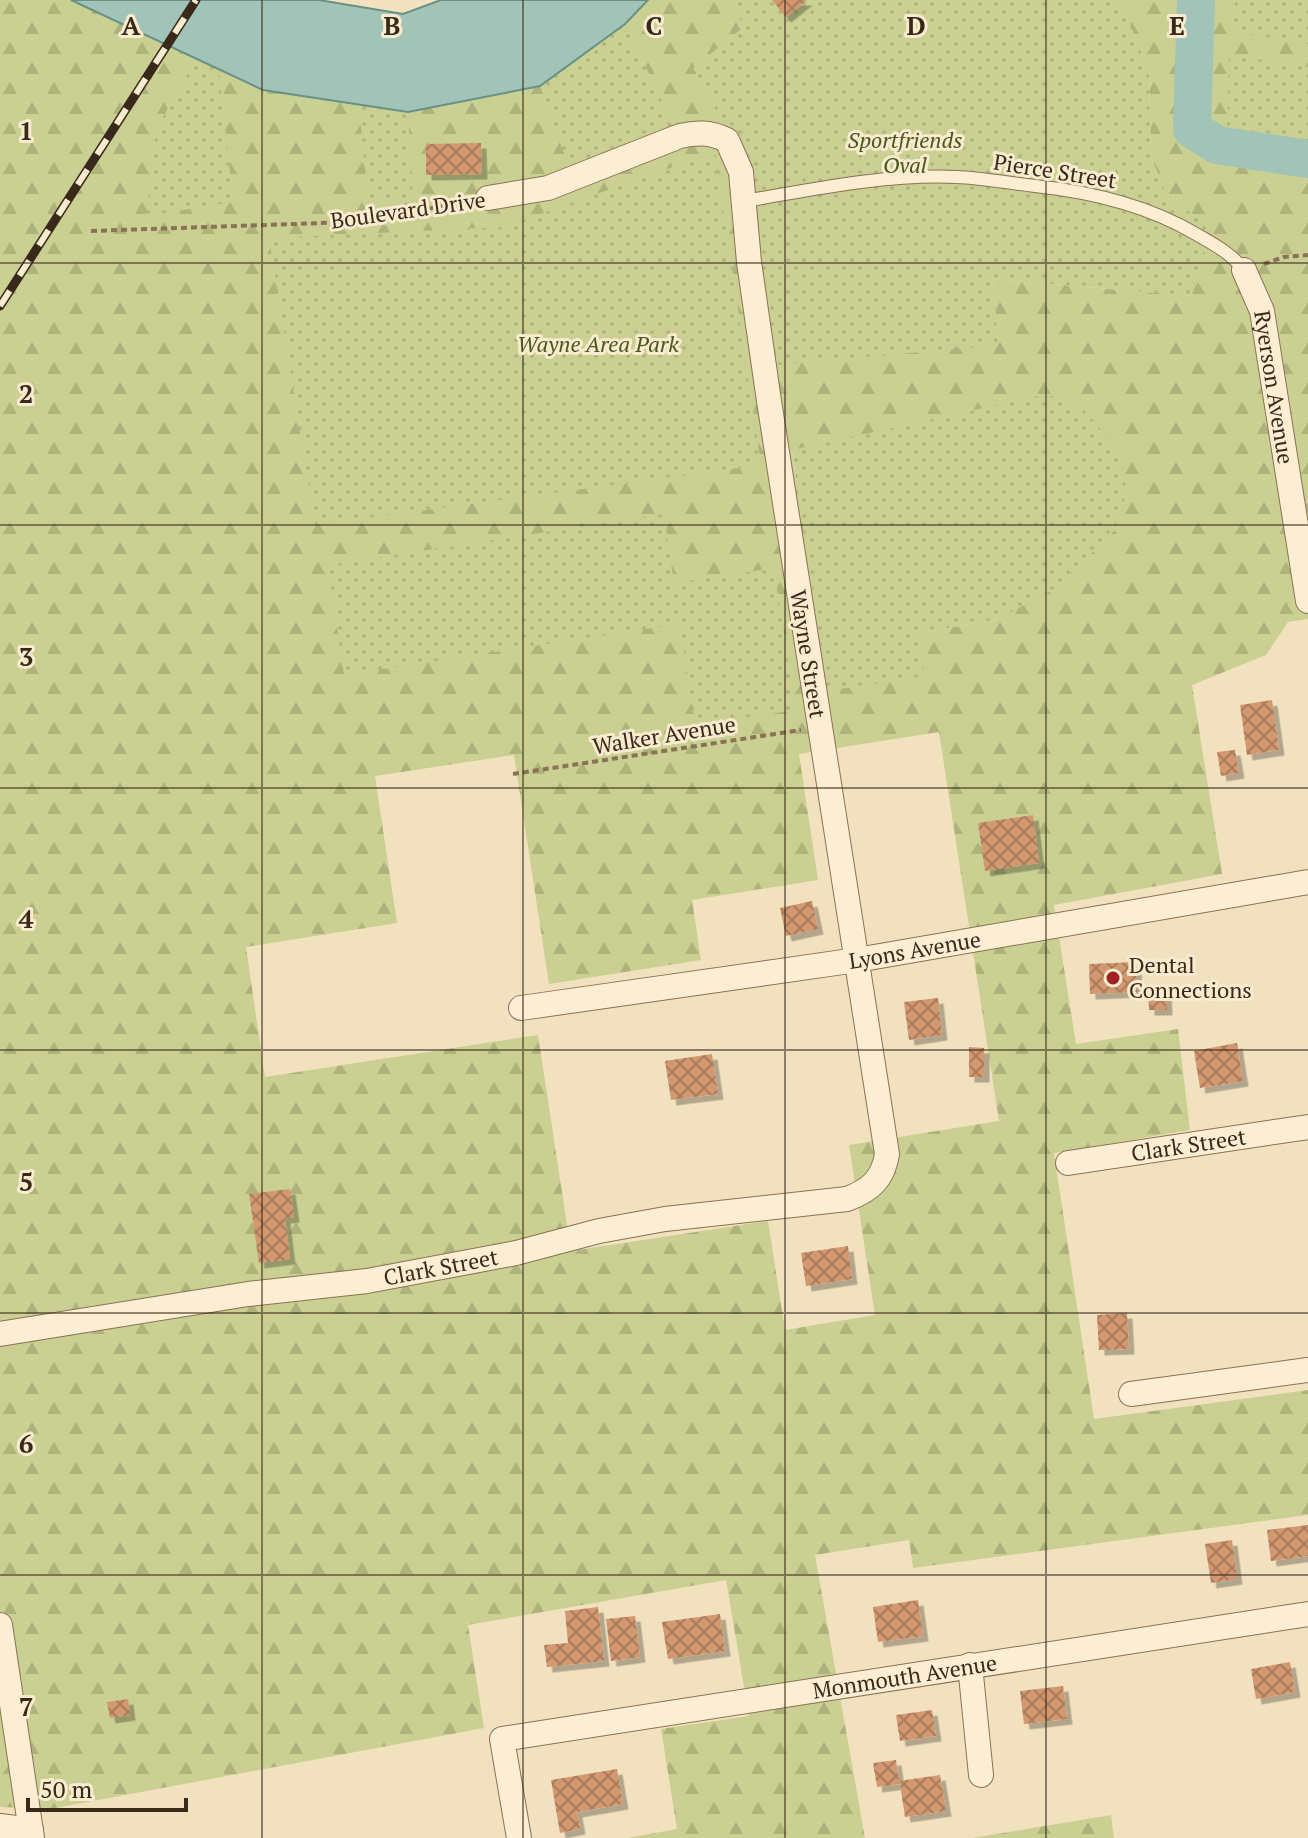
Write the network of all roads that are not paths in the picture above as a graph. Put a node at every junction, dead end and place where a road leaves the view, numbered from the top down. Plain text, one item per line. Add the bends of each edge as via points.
1 (714, 134) joint
2 (488, 198) road end
3 (745, 201) junction
4 (1244, 270) joint
5 (1308, 601) edge
6 (1308, 882) edge
7 (857, 960) junction
8 (521, 1008) dead end
9 (1308, 1127) edge
10 (1068, 1163) dead end
11 (877, 1182) joint
12 (0, 1334) edge
13 (1308, 1370) edge
14 (1131, 1394) dead end
15 (1308, 1614) edge
16 (0, 1625) edge
17 (970, 1665) junction
18 (981, 1775) dead end
19 (0, 1826) edge
20 (32, 1834) edge
21 (519, 1838) edge

1 - 2 street, Boulevard Drive via 680,136 548,188
1 - 3 street, Wayne Street via 732,148
3 - 4 lane, Pierce Street via 909,178 957,177 1063,189 1133,204 1179,224 1233,256
3 - 7 street, Wayne Street via 749,262
4 - 5 street, Ryerson Avenue via 1262,311
6 - 7 street, Lyons Avenue
7 - 8 street, Lyons Avenue
7 - 11 street, Wayne Street via 887,1154
9 - 10 street, Clark Street
11 - 12 street, Clark Street via 847,1199 665,1219 380,1279 248,1294
13 - 14 street
15 - 17 street, Monmouth Avenue
16 - 20 street
17 - 18 street
17 - 21 street, Monmouth Avenue via 502,1739
19 - 20 street

